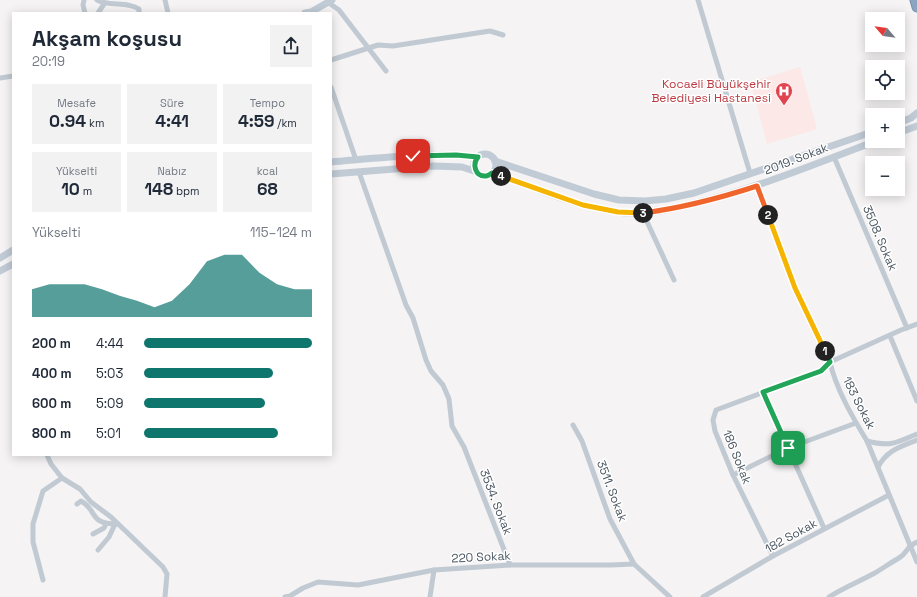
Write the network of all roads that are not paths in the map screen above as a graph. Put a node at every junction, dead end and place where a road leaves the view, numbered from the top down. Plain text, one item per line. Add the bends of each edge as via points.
1 (84, 0) edge
2 (97, 0) edge
3 (165, 0) edge
4 (698, 0) edge
5 (915, 0) edge
6 (330, 1) edge
7 (104, 4) junction
8 (917, 7) edge
9 (85, 12) edge
10 (99, 12) edge
11 (139, 12) edge
12 (168, 12) edge
13 (311, 12) edge
14 (503, 35) dead end
15 (368, 49) junction
16 (332, 60) edge
17 (386, 71) dead end
18 (12, 76) edge
19 (0, 78) edge
20 (332, 90) edge
21 (917, 113) edge
22 (905, 120) edge
23 (917, 126) edge
24 (905, 130) edge
25 (865, 134) edge
26 (865, 145) edge
27 (478, 157) junction
28 (834, 157) junction
29 (356, 160) junction
30 (495, 161) junction
31 (332, 162) edge
32 (358, 172) junction
33 (477, 172) junction
34 (492, 173) junction
35 (750, 173) junction
36 (332, 174) edge
37 (757, 186) junction
38 (643, 213) junction
39 (12, 251) edge
40 (0, 258) edge
41 (12, 265) edge
42 (0, 271) edge
43 (674, 280) dead end
44 (917, 324) edge
45 (907, 328) junction
46 (890, 336) junction
47 (830, 362) junction
48 (763, 392) junction
49 (917, 401) edge
50 (856, 423) junction
51 (574, 425) dead end
52 (917, 434) edge
53 (867, 440) junction
54 (917, 440) edge
55 (788, 448) junction
56 (47, 456) edge
57 (878, 466) junction
58 (733, 475) junction
59 (62, 478) junction
60 (889, 495) junction
61 (77, 504) dead end
62 (106, 524) junction
63 (116, 524) junction
64 (824, 528) junction
65 (93, 534) dead end
66 (917, 542) edge
67 (910, 545) junction
68 (98, 550) dead end
69 (773, 556) junction
70 (917, 562) edge
71 (634, 564) junction
72 (510, 565) junction
73 (434, 570) junction
74 (43, 580) dead end
75 (165, 597) edge
76 (285, 597) edge
77 (430, 597) edge
78 (670, 597) edge
79 (703, 597) edge
80 (829, 597) edge

1 - 9 street
2 - 7 street
3 - 12 street
4 - 35 street
5 - 8 highway
6 - 13 street
6 - 15 street
7 - 10 street
7 - 11 street via 134,6
14 - 15 street via 490,31 394,46 378,45
15 - 16 street
15 - 17 street
18 - 19 street
20 - 29 street
21 - 22 street
23 - 24 street
25 - 35 street, 2019. Sokak
26 - 28 street, 2019. Sokak
27 - 29 street, 2019. Sokak via 442,155
27 - 30 street, 2019. Sokak via 487,154
27 - 33 street via 474,163
28 - 37 street, 2019. Sokak
28 - 45 street, 3508. Sokak
29 - 31 street, 2019. Sokak
30 - 34 street via 496,168
30 - 35 street, 2019. Sokak via 619,200 666,199 694,193
32 - 33 street, 2019. Sokak via 433,166 462,167
32 - 36 street, 2019. Sokak
32 - 72 street, 3534. Sokak via 413,318 426,360 431,371 444,385 449,399 452,426 464,446
33 - 34 street, 2019. Sokak via 482,176
34 - 38 street, 2019. Sokak via 583,205 618,212
37 - 38 street, 2019. Sokak via 669,210
37 - 47 street, 183 Sokak via 795,288
38 - 43 street
39 - 40 street
41 - 42 street
44 - 45 street, 186 Sokak
45 - 46 street, 186 Sokak
46 - 47 street, 186 Sokak
46 - 49 street
47 - 48 street, 186 Sokak via 821,371
47 - 50 street, 183 Sokak via 832,374
48 - 55 street
48 - 58 street, 186 Sokak via 716,410 713,420 715,431
50 - 53 street, 183 Sokak
50 - 55 street
51 - 71 street, 3511. Sokak via 610,519
52 - 53 street via 888,444
53 - 57 street, 183 Sokak
54 - 57 street via 890,452
55 - 58 street
55 - 64 street
56 - 59 street
57 - 60 street, 183 Sokak
58 - 69 street, 186 Sokak
59 - 63 street via 80,489
59 - 74 street via 43,491 33,524 33,542
60 - 64 street, 182 Sokak
60 - 67 street, 183 Sokak
61 - 62 street via 81,501 86,504 98,520
62 - 63 street
62 - 65 street
63 - 68 street
63 - 75 street via 163,567 167,574
64 - 69 street, 182 Sokak
66 - 67 street
67 - 70 street, 183 Sokak
67 - 80 street via 902,556
69 - 79 street, 182 Sokak
71 - 72 street, 220 Sokak
71 - 78 street
72 - 73 street, 220 Sokak
73 - 76 street, 220 Sokak via 358,585 318,582
73 - 77 street

